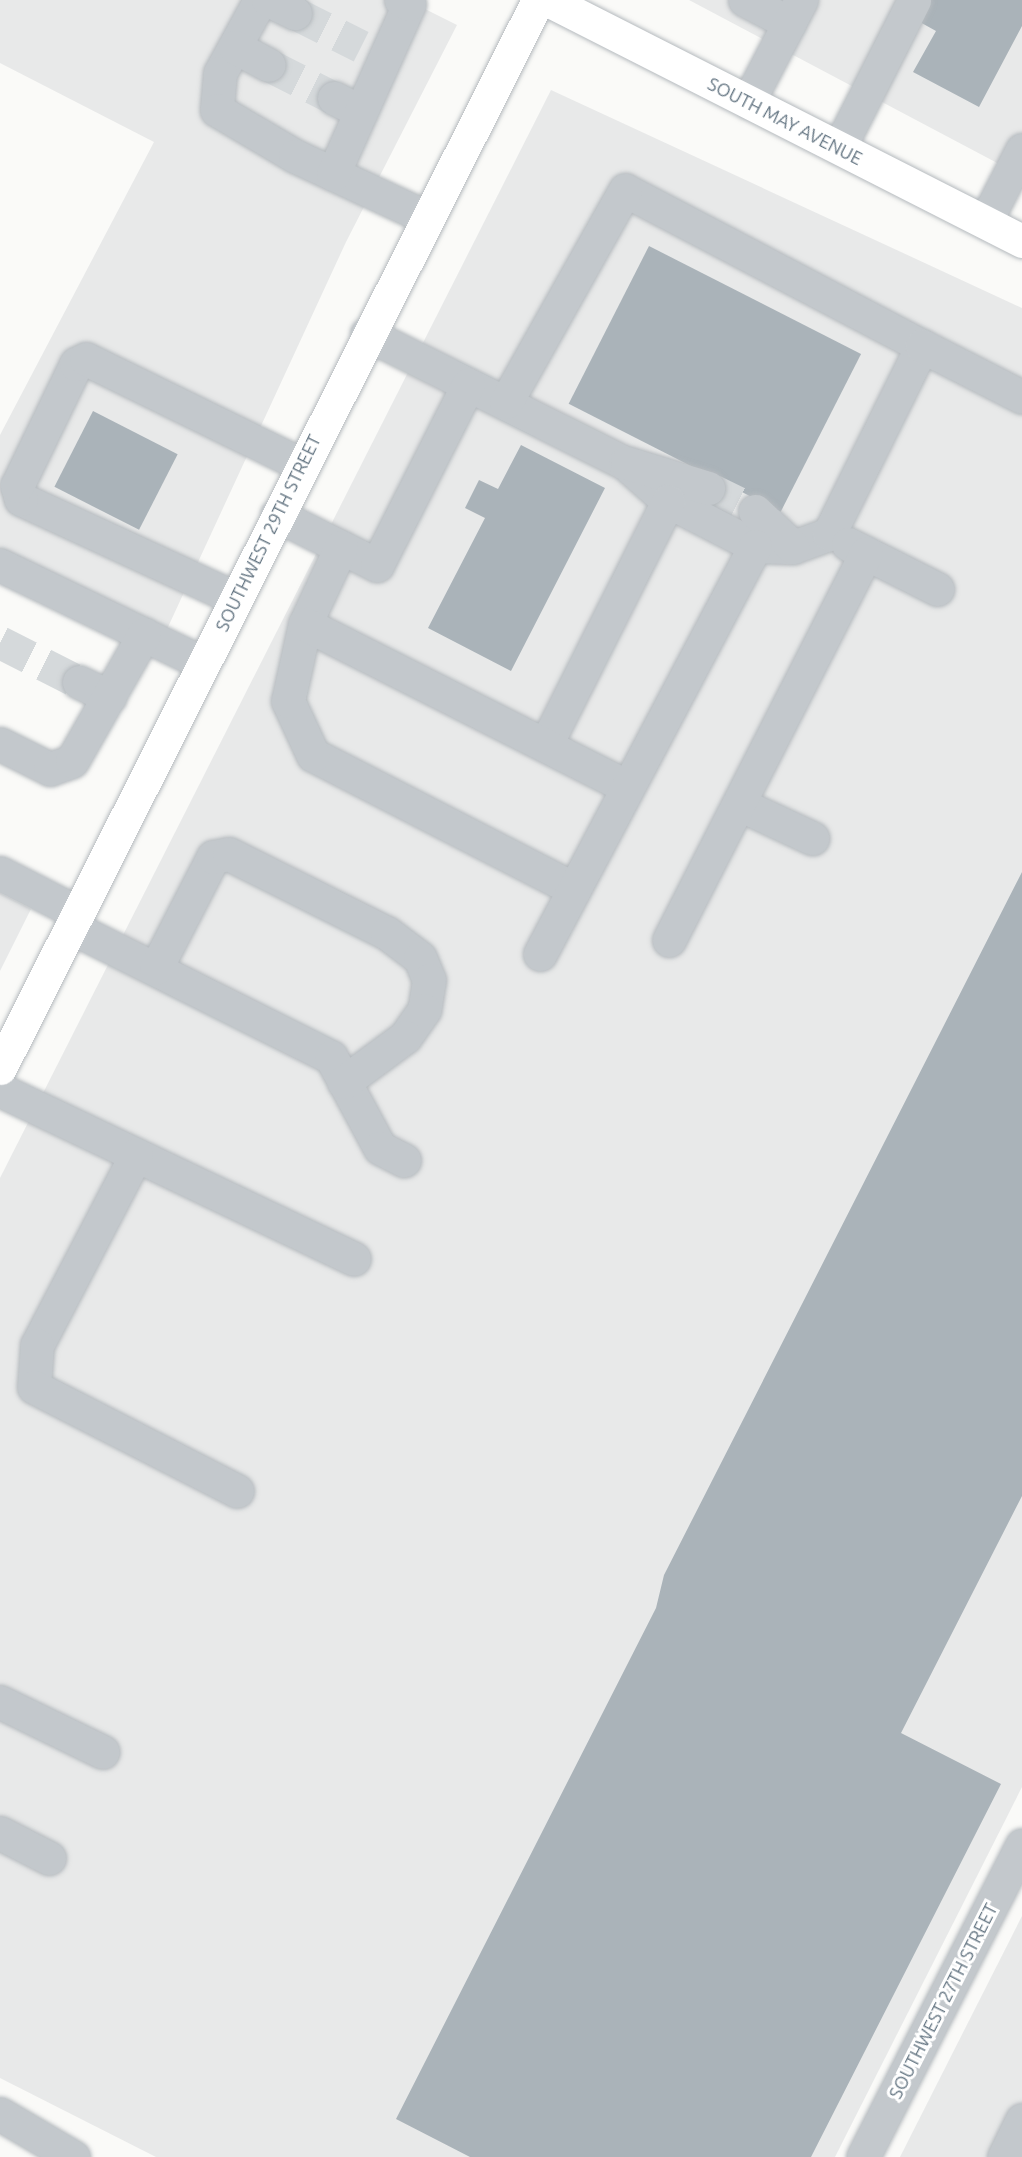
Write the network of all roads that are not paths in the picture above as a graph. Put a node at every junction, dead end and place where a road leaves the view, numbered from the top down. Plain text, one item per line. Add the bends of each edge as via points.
1 (260, 0) edge
2 (401, 0) edge
3 (538, 0) edge
4 (548, 0) edge
5 (745, 0) edge
6 (914, 0) edge
7 (795, 12) edge
8 (235, 46) junction
9 (269, 65) tunnel mouth
10 (748, 102) junction
11 (838, 148) junction
12 (1022, 150) edge
13 (333, 174) junction
14 (426, 216) junction
15 (985, 222) junction
16 (1022, 241) edge
17 (367, 334) junction
18 (922, 346) junction
19 (468, 385) junction
20 (1022, 397) edge
21 (506, 402) junction
22 (626, 463) junction
23 (302, 465) junction
24 (708, 488) tunnel mouth
25 (668, 501) junction
26 (755, 511) tunnel mouth
27 (277, 514) junction
28 (829, 534) junction
29 (755, 546) junction
30 (341, 547) junction
31 (793, 547) junction
32 (866, 553) junction
33 (0, 565) edge
34 (937, 590) dead end
35 (235, 598) junction
36 (305, 624) junction
37 (144, 634) junction
38 (203, 663) junction
39 (79, 682) tunnel mouth
40 (110, 698) junction
41 (0, 744) edge
42 (546, 744) junction
43 (627, 787) junction
44 (739, 804) junction
45 (812, 838) dead end
46 (0, 873) edge
47 (574, 889) junction
48 (75, 920) junction
49 (669, 940) dead end
50 (540, 954) dead end
51 (156, 968) junction
52 (0, 1068) edge
53 (344, 1082) junction
54 (0, 1090) edge
55 (135, 1155) junction
56 (404, 1160) dead end
57 (354, 1259) dead end
58 (237, 1491) dead end
59 (0, 1702) edge
60 (103, 1752) dead end
61 (0, 1833) edge
62 (1022, 1845) edge
63 (49, 1858) dead end
64 (0, 2114) edge
65 (1022, 2120) edge
66 (73, 2157) edge
67 (863, 2157) edge
68 (1004, 2157) edge

1 - 8 street
2 - 13 street via 409,4 373,52 347,105
3 - 14 main road, SOUTHWEST 29TH STREET
4 - 10 main road, SOUTH MAY AVENUE
5 - 7 street
6 - 11 street
7 - 10 street
8 - 9 street
8 - 13 street via 220,73 217,110
10 - 11 main road, SOUTH MAY AVENUE
11 - 15 main road, SOUTH MAY AVENUE
12 - 15 street
13 - 14 street
14 - 17 main road, SOUTHWEST 29TH STREET
15 - 16 main road, SOUTH MAY AVENUE
17 - 19 street
17 - 23 main road, SOUTHWEST 29TH STREET
18 - 20 street
18 - 21 street via 625,190
18 - 28 street
19 - 21 street
19 - 30 street via 377,566
21 - 22 street
22 - 24 street via 643,464
22 - 25 street
23 - 27 main road, SOUTHWEST 29TH STREET
23 - 35 street via 86,359 76,364 16,486 21,499
25 - 29 street
25 - 42 street
26 - 31 street
27 - 30 street
27 - 35 main road, SOUTHWEST 29TH STREET
28 - 31 street
28 - 32 street
29 - 31 street
29 - 43 street
30 - 36 street
32 - 34 street
32 - 44 street
33 - 37 street
35 - 38 main road, SOUTHWEST 29TH STREET
36 - 42 street
36 - 47 street via 288,701 313,755
37 - 38 street
37 - 40 street
38 - 48 main road, SOUTHWEST 29TH STREET
39 - 40 street
40 - 41 street via 72,761 50,769
42 - 43 street
43 - 47 street
44 - 45 street
44 - 49 street
46 - 48 street
47 - 50 street
48 - 51 street
48 - 52 main road, SOUTHWEST 29TH STREET
51 - 53 street via 331,1057
51 - 53 street via 213,857 229,854 387,933 420,958 429,980 424,1010 405,1037
53 - 56 street via 380,1148
54 - 55 street
55 - 57 street
55 - 58 street via 37,1345 34,1387
59 - 60 street
61 - 63 street
62 - 67 street, SOUTHWEST 27TH STREET
64 - 66 street
65 - 68 street

